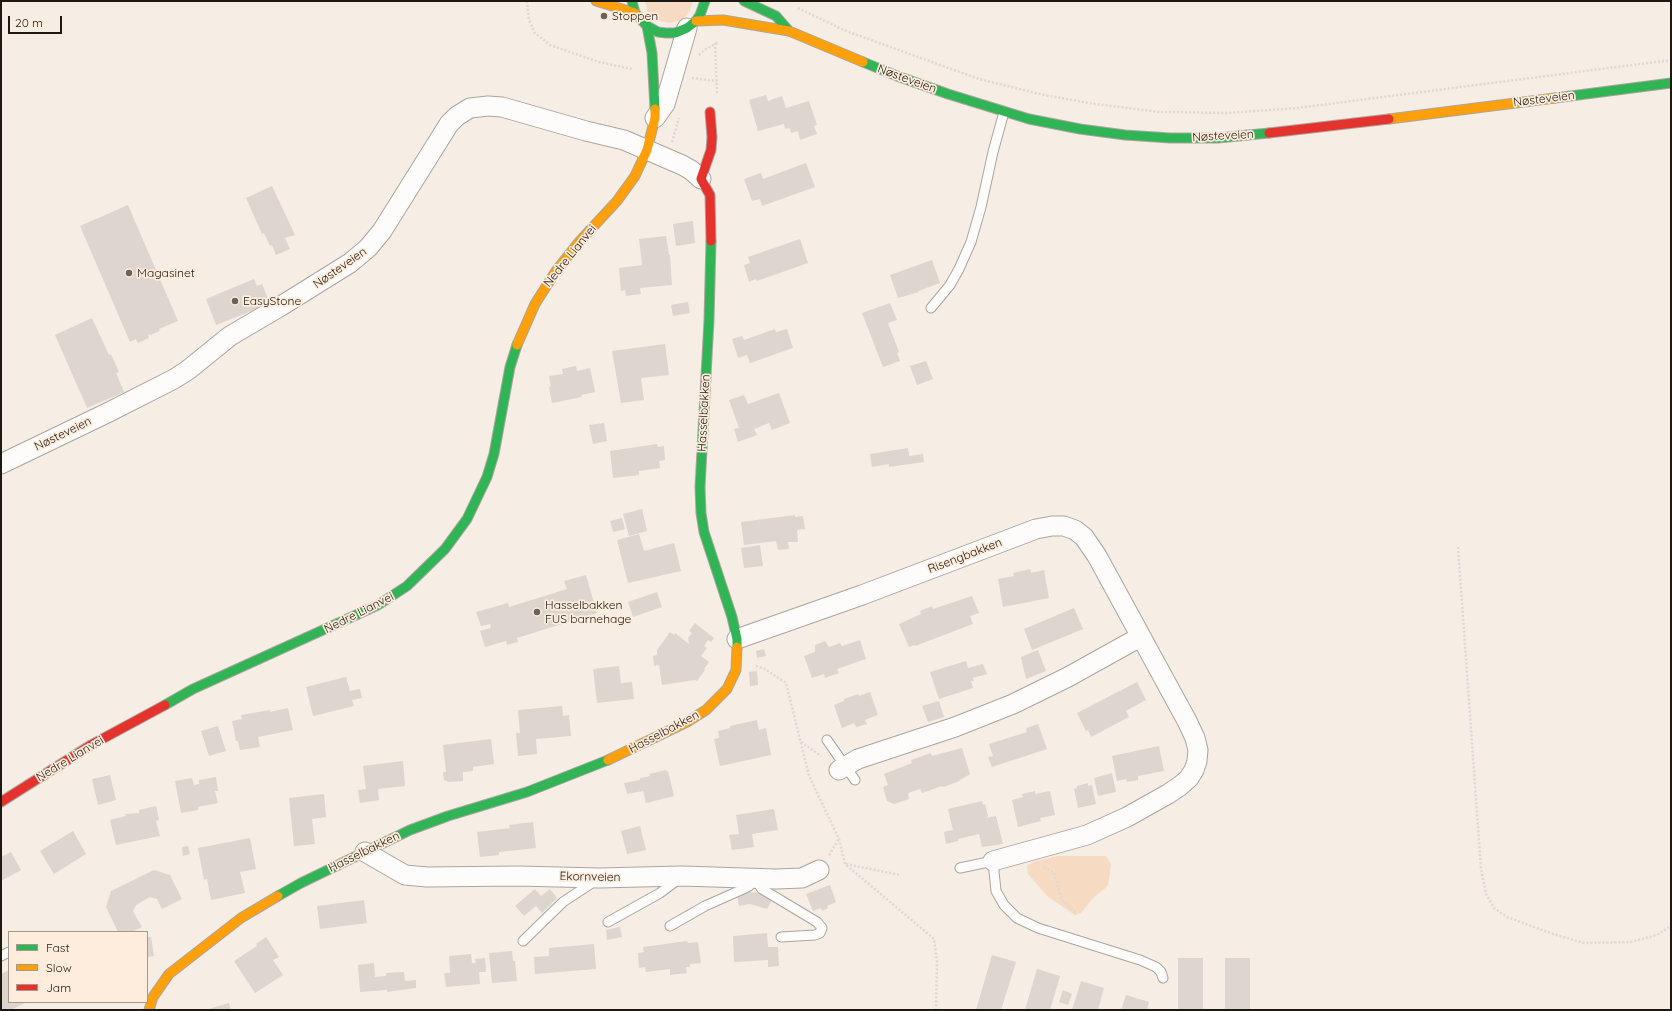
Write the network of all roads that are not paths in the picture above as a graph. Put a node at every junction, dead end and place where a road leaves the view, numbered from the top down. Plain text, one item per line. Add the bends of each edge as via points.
1 (596, 1) edge
2 (632, 1) edge
3 (705, 1) edge
4 (744, 1) edge
5 (635, 13) junction
6 (691, 25) junction
7 (647, 26) junction
8 (789, 31) junction
9 (1671, 83) edge
10 (710, 112) dead end
11 (1004, 112) junction
12 (656, 118) junction
13 (647, 150) junction
14 (701, 179) junction
15 (931, 308) dead end
16 (1, 464) edge
17 (1140, 637) junction
18 (737, 639) junction
19 (827, 740) dead end
20 (846, 772) joint
21 (1, 802) edge
22 (365, 852) junction
23 (993, 861) junction
24 (960, 868) dead end
25 (820, 870) dead end
26 (682, 876) junction
27 (599, 878) junction
28 (754, 878) junction
29 (608, 922) dead end
30 (670, 926) dead end
31 (781, 937) dead end
32 (523, 941) dead end
33 (1163, 978) dead end
34 (149, 1010) edge

1 - 5 street
2 - 5 street
3 - 6 street via 700,15
4 - 8 street, Nøsteveien via 776,16
5 - 7 street
6 - 7 street, Nøsteveien via 675,33 666,34
6 - 8 street, Nøsteveien via 723,20
6 - 12 street, Nedre Lianvei via 665,104
7 - 12 street, Nedre Lianvei via 652,53
8 - 11 street, Nøsteveien via 897,76
9 - 11 street, Nøsteveien via 1296,131 1218,138 1125,135 1080,129
10 - 14 street via 711,150
11 - 15 lane via 971,242 950,285
12 - 13 street, Nedre Lianvei
13 - 14 street, Hasselbakken via 691,170
13 - 16 street, Nøsteveien via 624,140 502,107 479,107 463,112 441,135 382,231 368,248 350,263 230,336 174,379
13 - 21 street, Nedre Lianvei via 638,172 617,201 579,242 535,304 520,336 510,367 494,454 487,477 467,519 445,549 407,586 378,605 213,680 147,714 53,768
14 - 18 street, Hasselbakken via 710,195 711,259 701,513 704,532
17 - 18 street, Risengbakken via 1097,556 1084,537 1064,526 1052,526 1036,529
17 - 20 street via 1068,677 1012,704 858,759
17 - 23 street, Risengbakken via 1194,738 1198,750 1194,770 1189,778 1168,794 1127,817 1087,835
18 - 22 street, Hasselbakken via 737,660 732,680 720,696 706,710 665,734 576,774 410,830
19 - 20 lane
22 - 27 street, Ekornveien via 405,875
22 - 34 street, Hasselbakken via 301,883 241,918 169,974 153,998
23 - 24 lane, Risengbakken
23 - 33 lane via 996,890 1004,905 1017,918 1044,930 1140,960 1156,967
25 - 28 street, Ekornveien via 802,878
26 - 27 street, Ekornveien
26 - 28 street, Ekornveien
26 - 29 lane via 660,893
27 - 32 lane via 563,902
28 - 30 lane via 749,886 705,906
28 - 31 lane via 762,889 817,922 822,928 820,933 815,935

